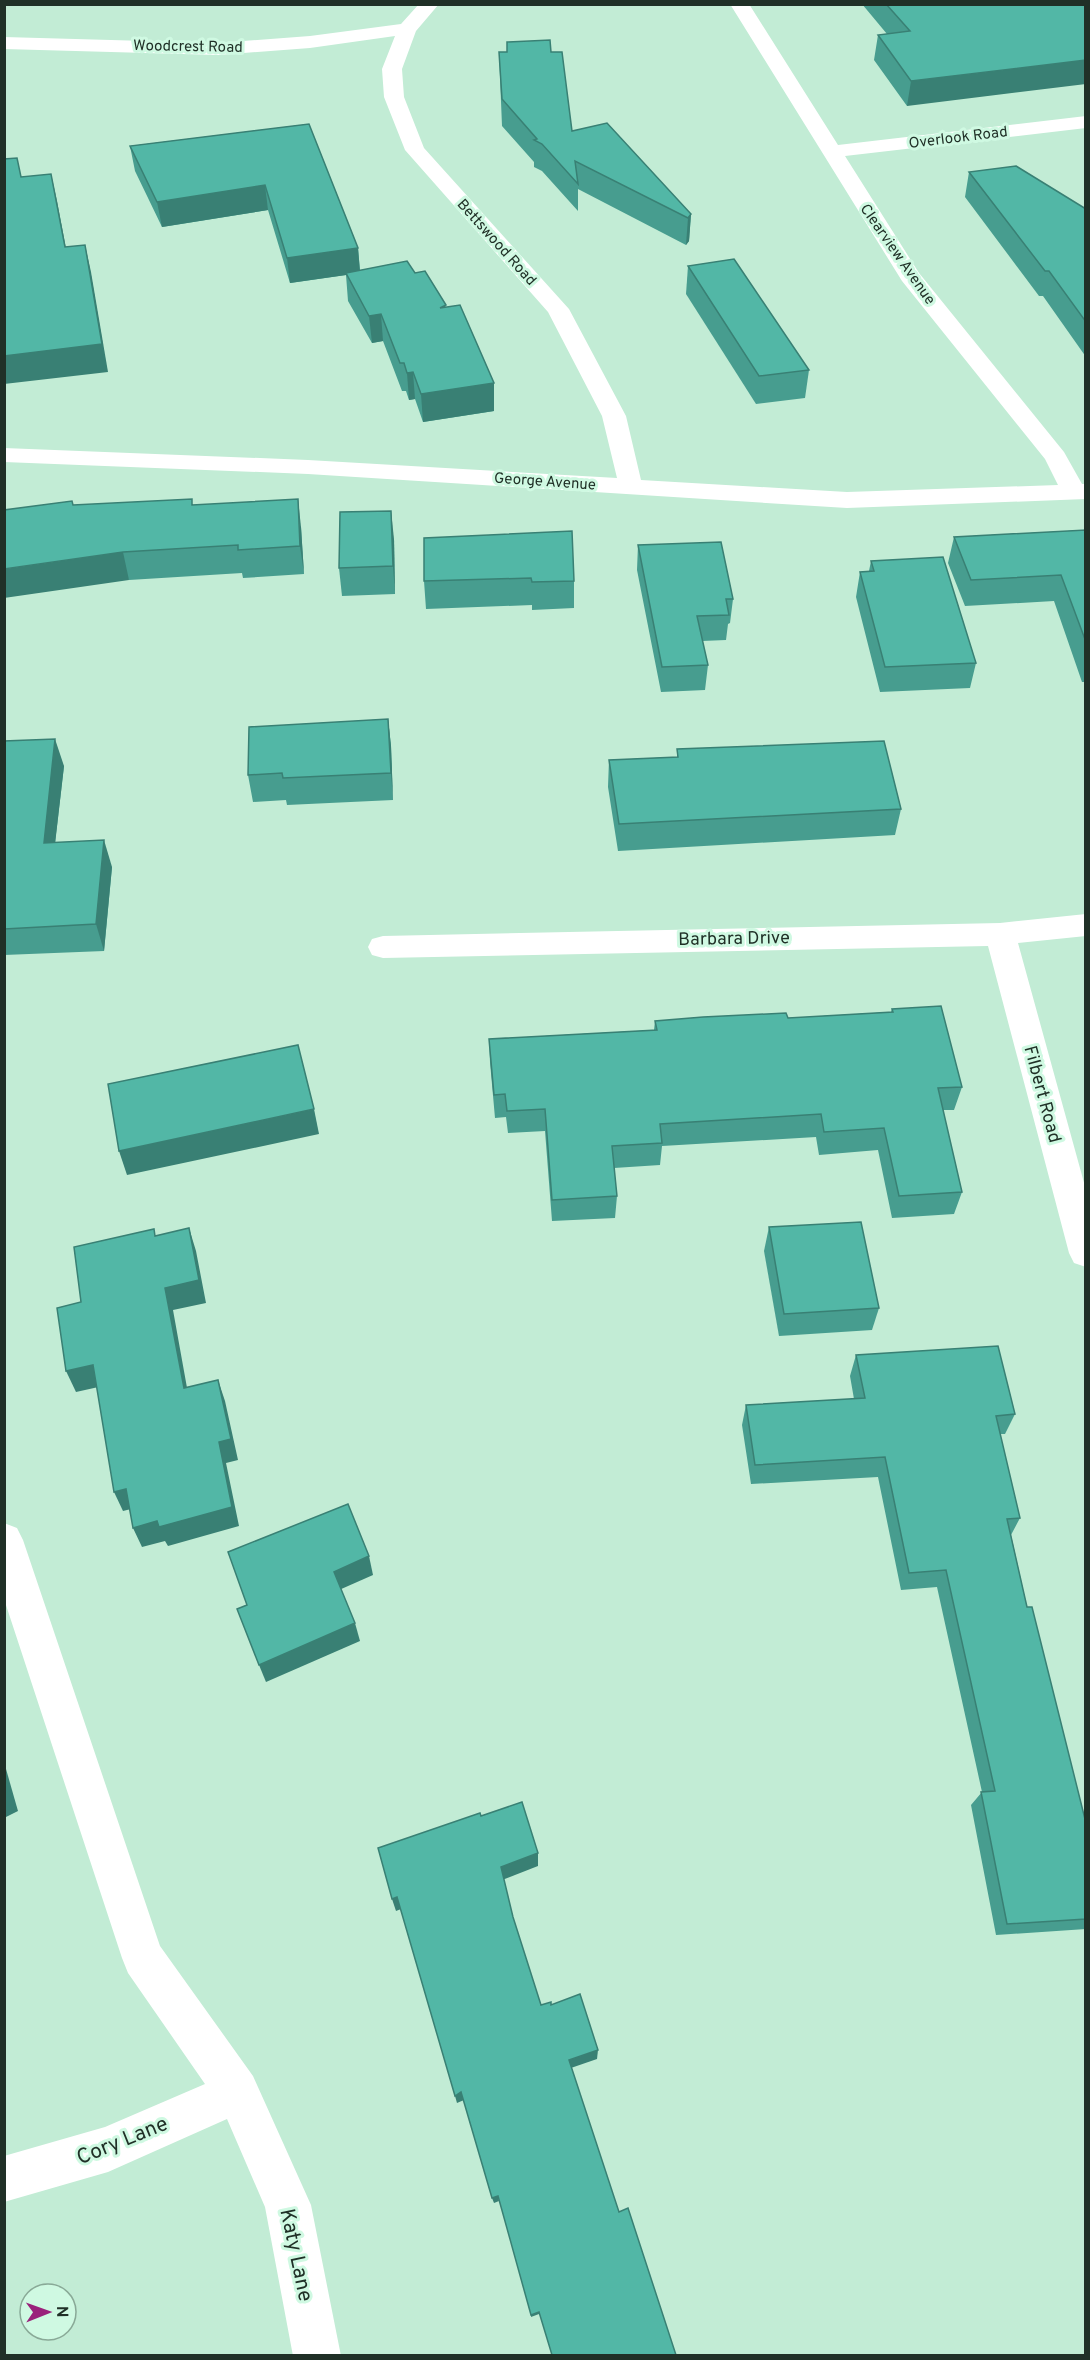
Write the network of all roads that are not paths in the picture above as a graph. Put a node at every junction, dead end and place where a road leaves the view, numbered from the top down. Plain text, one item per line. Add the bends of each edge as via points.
1 (430, 4) edge
2 (738, 4) edge
3 (407, 29) junction
4 (4, 43) edge
5 (1086, 122) edge
6 (830, 152) junction
7 (4, 455) edge
8 (631, 487) junction
9 (1080, 492) edge
10 (1086, 926) edge
11 (1000, 934) junction
12 (383, 947) dead end
13 (1086, 1253) edge
14 (4, 1540) edge
15 (237, 2092) junction
16 (4, 2180) edge
17 (317, 2355) edge

1 - 3 street, Bettswood Road
2 - 6 street, Clearview Avenue
3 - 4 street, Woodcrest Road via 218,49
3 - 8 street, Bettswood Road via 392,69 394,97 415,150 558,309 614,416
5 - 6 street, Overlook Road
6 - 9 street, Clearview Avenue via 910,276
7 - 8 street, George Avenue via 308,467
8 - 9 street, George Avenue via 847,500
10 - 11 street, Barbara Drive
11 - 12 street, Barbara Drive
11 - 13 street, Filbert Road
14 - 15 street, Katy Lane via 143,1958
15 - 16 street, Cory Lane via 108,2149
15 - 17 street, Katy Lane via 288,2205

